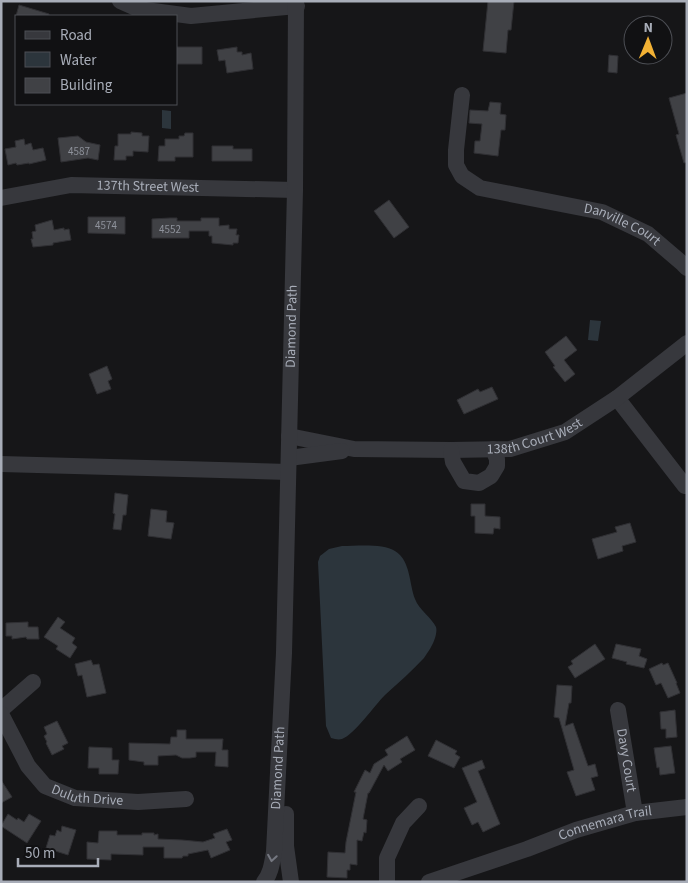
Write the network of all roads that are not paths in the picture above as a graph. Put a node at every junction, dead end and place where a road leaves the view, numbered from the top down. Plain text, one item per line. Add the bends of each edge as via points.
1 (120, 1) edge
2 (296, 3) edge
3 (462, 96) dead end
4 (295, 190) junction
5 (1, 198) edge
6 (687, 268) edge
7 (687, 343) edge
8 (617, 398) junction
9 (289, 436) junction
10 (354, 449) junction
11 (493, 449) junction
12 (451, 450) junction
13 (1, 464) edge
14 (288, 465) junction
15 (685, 486) dead end
16 (284, 652) junction
17 (33, 682) dead end
18 (618, 710) dead end
19 (1, 712) edge
20 (186, 799) dead end
21 (419, 806) dead end
22 (687, 806) edge
23 (635, 813) junction
24 (527, 849) junction
25 (264, 882) edge
26 (291, 882) edge
27 (387, 882) edge
28 (429, 882) edge
29 (458, 882) edge

1 - 2 street via 138,9 191,16
2 - 4 street, Diamond Path
3 - 6 street, Danville Court via 456,158 462,176 480,188 602,212 648,234
4 - 5 street, 137th Street West via 71,185
4 - 9 street, Diamond Path
7 - 8 street, 138th Court West
8 - 11 street, 138th Court West via 565,432 510,449
8 - 15 street
9 - 10 street, 138th Court West
9 - 14 street, Diamond Path
10 - 12 street, 138th Court West
10 - 14 street, 138th Court West
11 - 12 street, 138th Court West
11 - 12 street via 497,466 491,476 479,483 464,481 453,462
13 - 14 street, 138th Court West
14 - 16 street, Diamond Path
16 -> 25 street, Diamond Path via 274,852
16 - 26 street, Diamond Path via 286,846
17 - 19 street
18 - 23 street, Davy Court
19 - 20 street, Duluth Drive via 28,766 45,786 75,798 138,802
21 - 27 street via 403,823 387,858
22 - 23 street, Connemara Trail
23 - 24 street, Connemara Trail via 576,830
24 - 28 street, Connemara Trail
24 - 29 street, Connemara Trail

